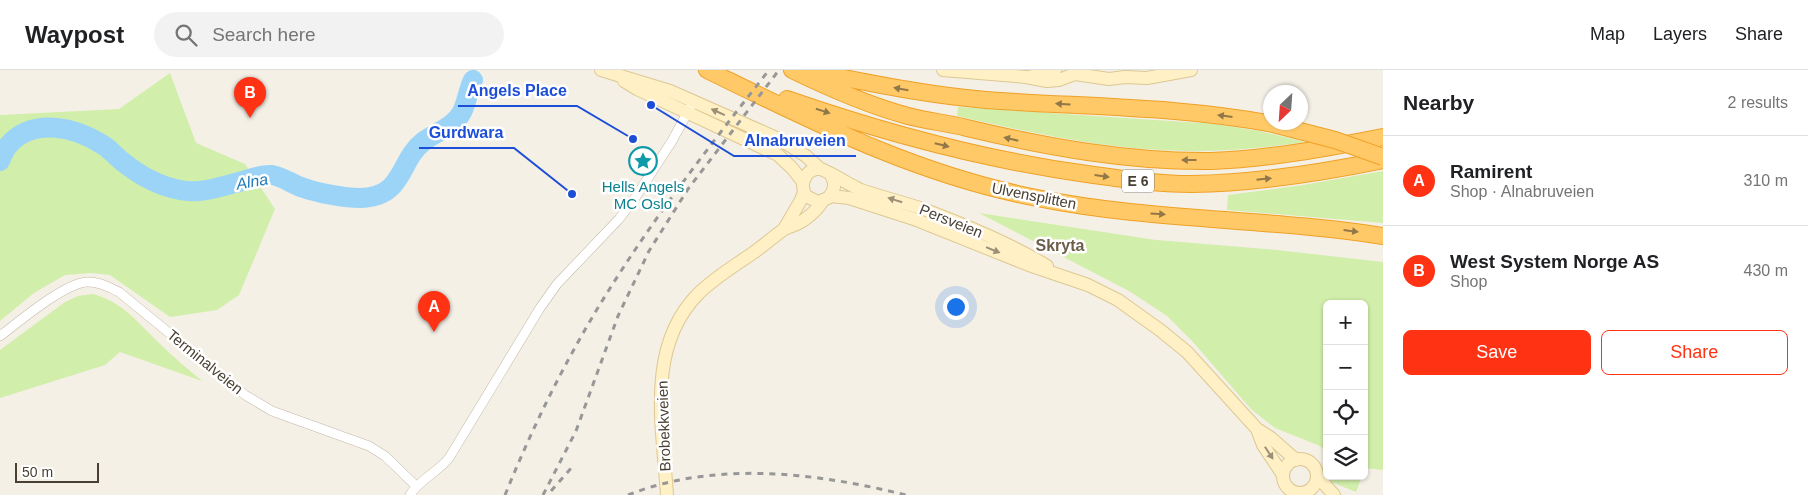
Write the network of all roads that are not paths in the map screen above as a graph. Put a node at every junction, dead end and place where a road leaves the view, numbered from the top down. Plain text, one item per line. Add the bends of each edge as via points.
1 (707, 70) edge
2 (711, 70) edge
3 (792, 70) edge
4 (803, 70) edge
5 (943, 70) edge
6 (1055, 70) edge
7 (1191, 70) edge
8 (607, 72) edge
9 (1076, 72) edge
10 (1121, 73) edge
11 (1026, 77) junction
12 (690, 106) junction
13 (1383, 137) edge
14 (1383, 158) edge
15 (825, 172) junction
16 (803, 187) junction
17 (827, 199) junction
18 (784, 229) junction
19 (1383, 236) edge
20 (1067, 277) junction
21 (0, 336) edge
22 (1257, 429) junction
23 (1296, 460) junction
24 (1283, 475) junction
25 (1318, 476) junction
26 (416, 486) junction
27 (1286, 492) edge
28 (1311, 493) edge
29 (410, 495) edge
30 (667, 495) edge
31 (1334, 495) edge

1 -> 19 highway, Ulvensplitten / E 6 via 889,155 986,187 1110,209
2 -> 14 highway, E 6 via 796,102 895,133 1014,162 1126,180 1190,184 1233,182 1303,175
13 -> 3 highway, E 6 via 1251,158 1128,158 1017,140 910,116 837,92
14 -> 4 highway, E 6, bridge via 1335,140 1232,116 940,96
5 - 11 main road
6 - 11 main road
7 - 10 main road via 1147,78
8 - 12 main road via 655,86
9 - 10 main road via 1109,79
9 - 11 main road via 1059,80
15 -> 12 main road, Persveien via 791,145
12 - 16 main road via 778,155 792,168
12 - 26 street via 630,205 557,284 540,308 451,454 436,472
15 - 16 main road via 809,172
15 - 17 main road via 833,178 835,188
20 -> 15 main road, Persveien via 1029,255 950,220 860,189
16 - 17 main road via 810,199 818,202
16 - 18 main road, Brobekkveien via 801,200
17 - 18 main road, Brobekkveien via 805,218
17 -> 20 main road, Persveien via 849,198 914,219
18 - 30 main road, Brobekkveien via 698,294 682,314 672,334 661,376
20 - 22 main road, Persveien via 1118,300 1188,352
21 - 26 street, Terminalveien via 62,292 84,282 102,284 119,292 245,395 286,416 369,446 385,456
22 - 23 main road, Persveien
22 -> 24 main road, Persveien via 1263,445
23 - 24 main road via 1287,465
23 - 25 main road via 1313,464
24 - 27 main road
25 - 28 main road
25 - 31 main road
26 - 29 street
27 - 28 main road

